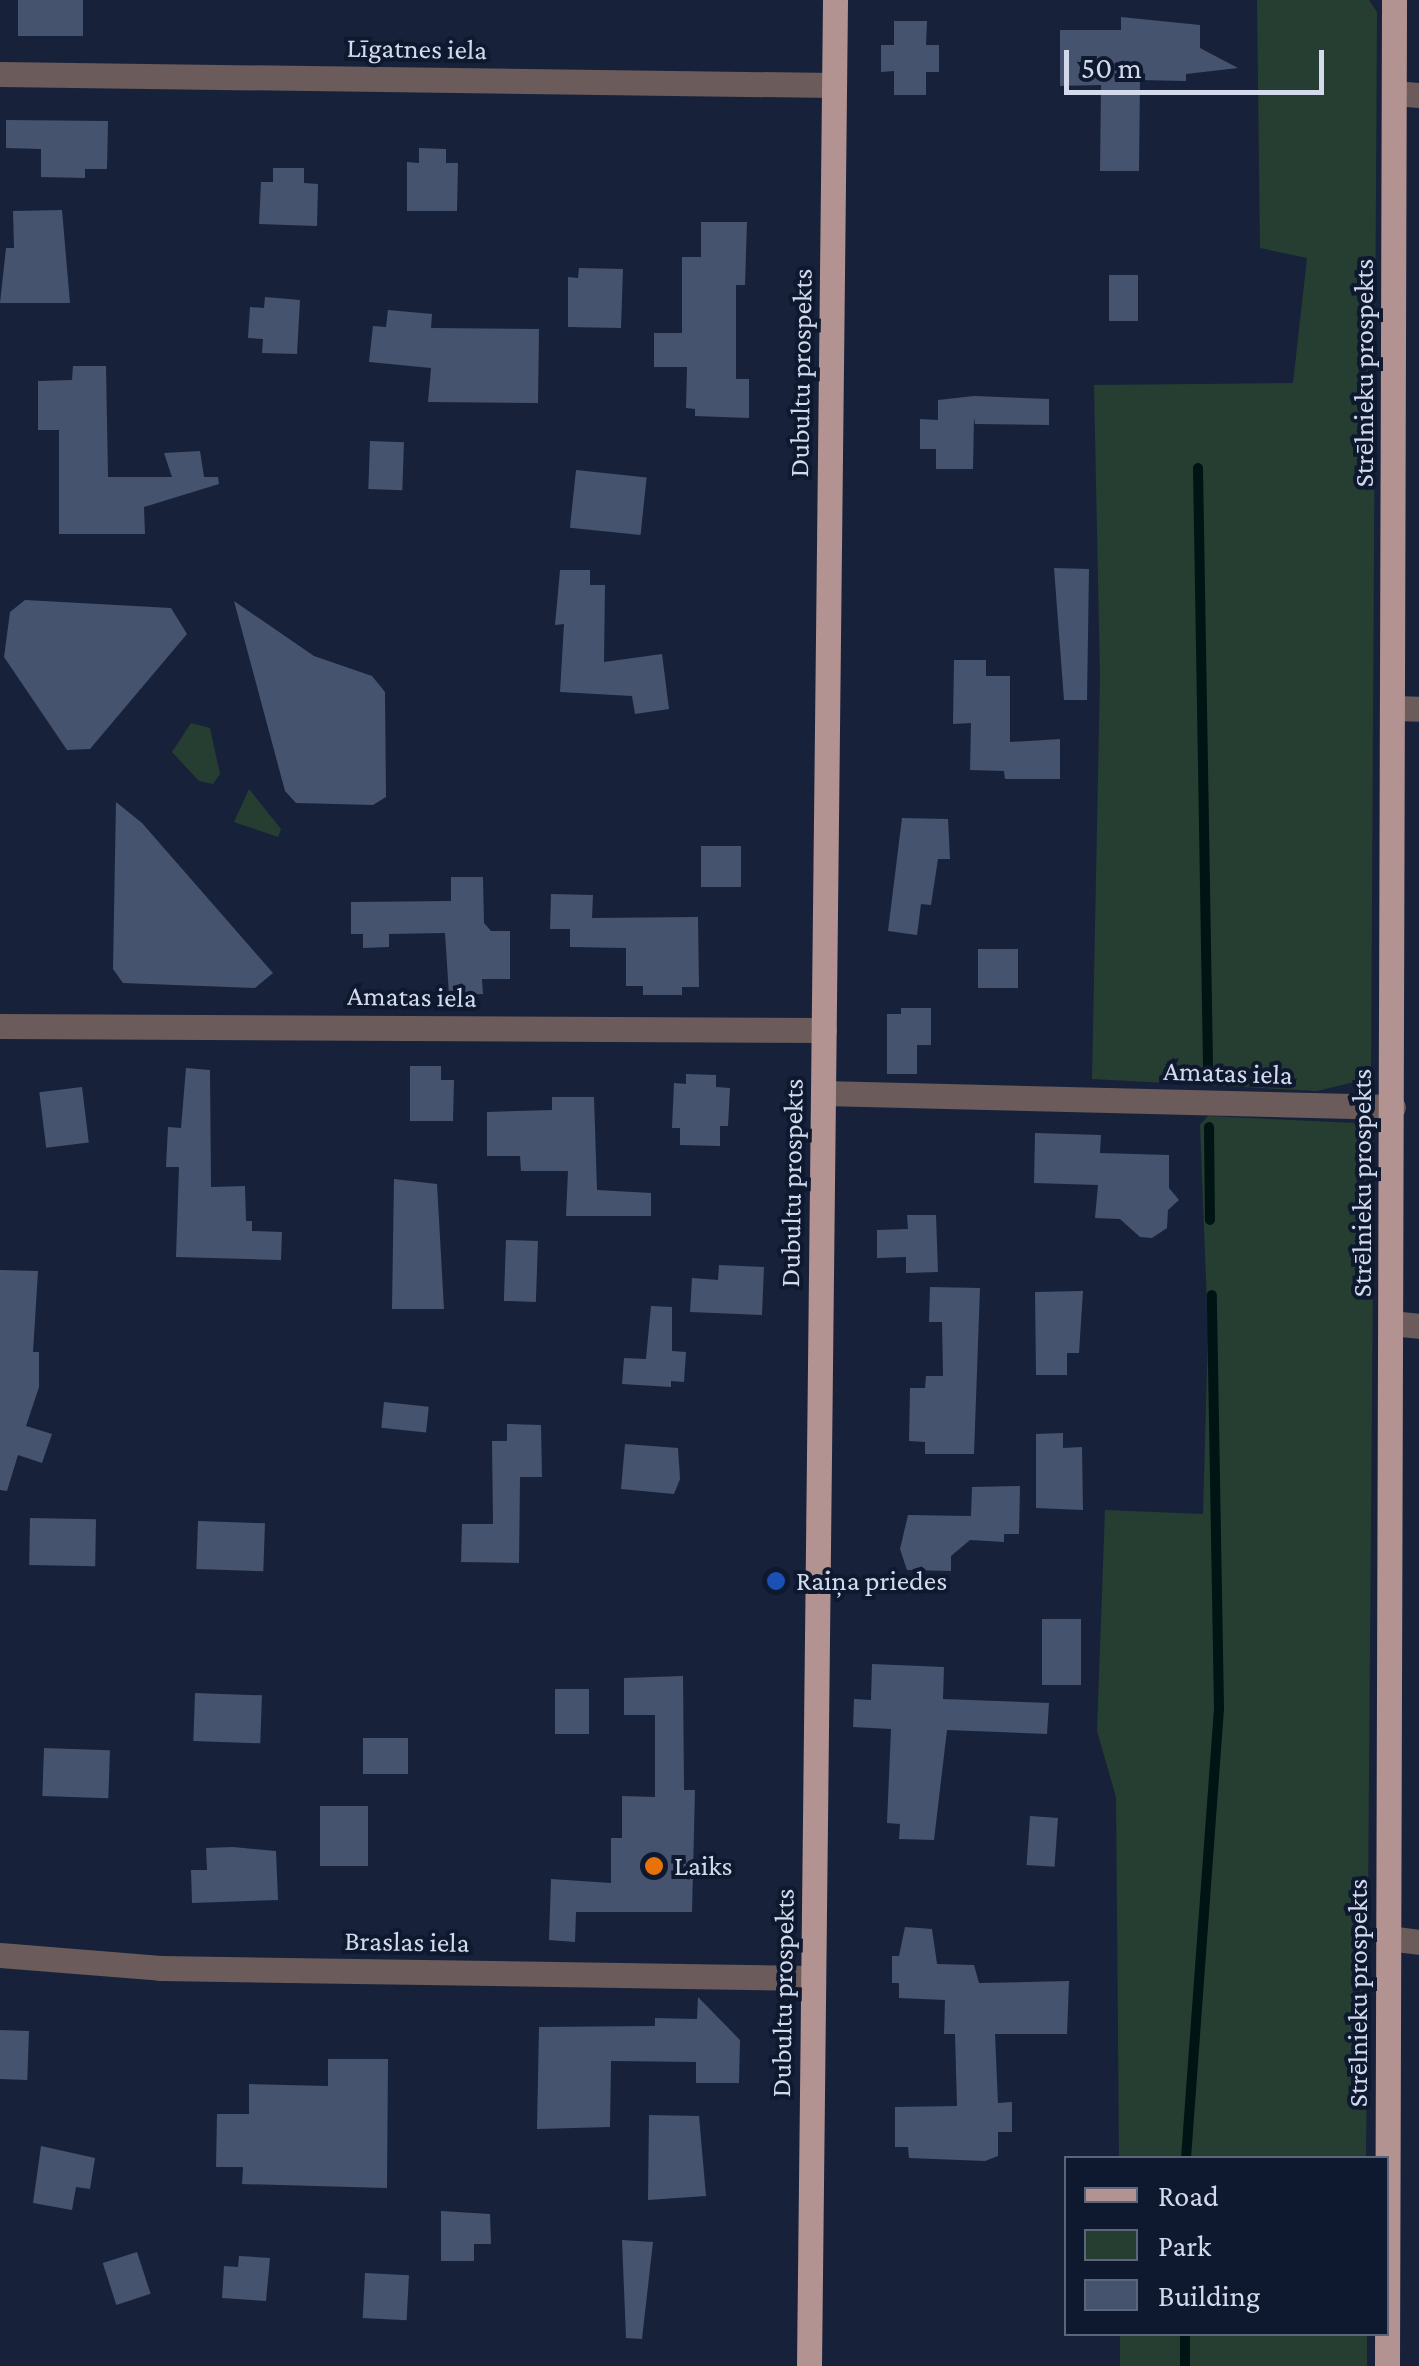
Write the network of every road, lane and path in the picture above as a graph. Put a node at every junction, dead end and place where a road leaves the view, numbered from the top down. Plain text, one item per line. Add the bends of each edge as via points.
1 (835, 0) edge
2 (1394, 0) edge
3 (0, 74) edge
4 (834, 86) junction
5 (1407, 94) edge
6 (1406, 708) edge
7 (0, 1026) edge
8 (824, 1030) junction
9 (822, 1093) junction
10 (1393, 1107) junction
11 (1391, 1323) junction
12 (1419, 1326) edge
13 (1388, 1938) junction
14 (1419, 1942) edge
15 (0, 1955) edge
16 (813, 1978) junction
17 (1387, 2156) edge
18 (1386, 2336) edge
19 (809, 2366) edge
20 (1386, 2366) edge

1 - 4 main road, Dubultu prospekts
2 - 5 main road, Strēlnieku prospekts
3 - 4 street, Līgatnes iela
4 - 8 main road, Dubultu prospekts
5 - 6 main road, Strēlnieku prospekts
6 - 10 main road, Strēlnieku prospekts
7 - 8 street, Amatas iela
8 - 9 main road, Dubultu prospekts
9 - 10 street, Amatas iela
9 - 16 main road, Dubultu prospekts
10 - 11 main road, Strēlnieku prospekts
11 - 12 street
11 - 13 main road, Strēlnieku prospekts
13 - 14 street
13 - 17 main road, Strēlnieku prospekts
15 - 16 street, Braslas iela via 160,1968
16 - 19 main road, Dubultu prospekts
18 - 20 main road, Strēlnieku prospekts

